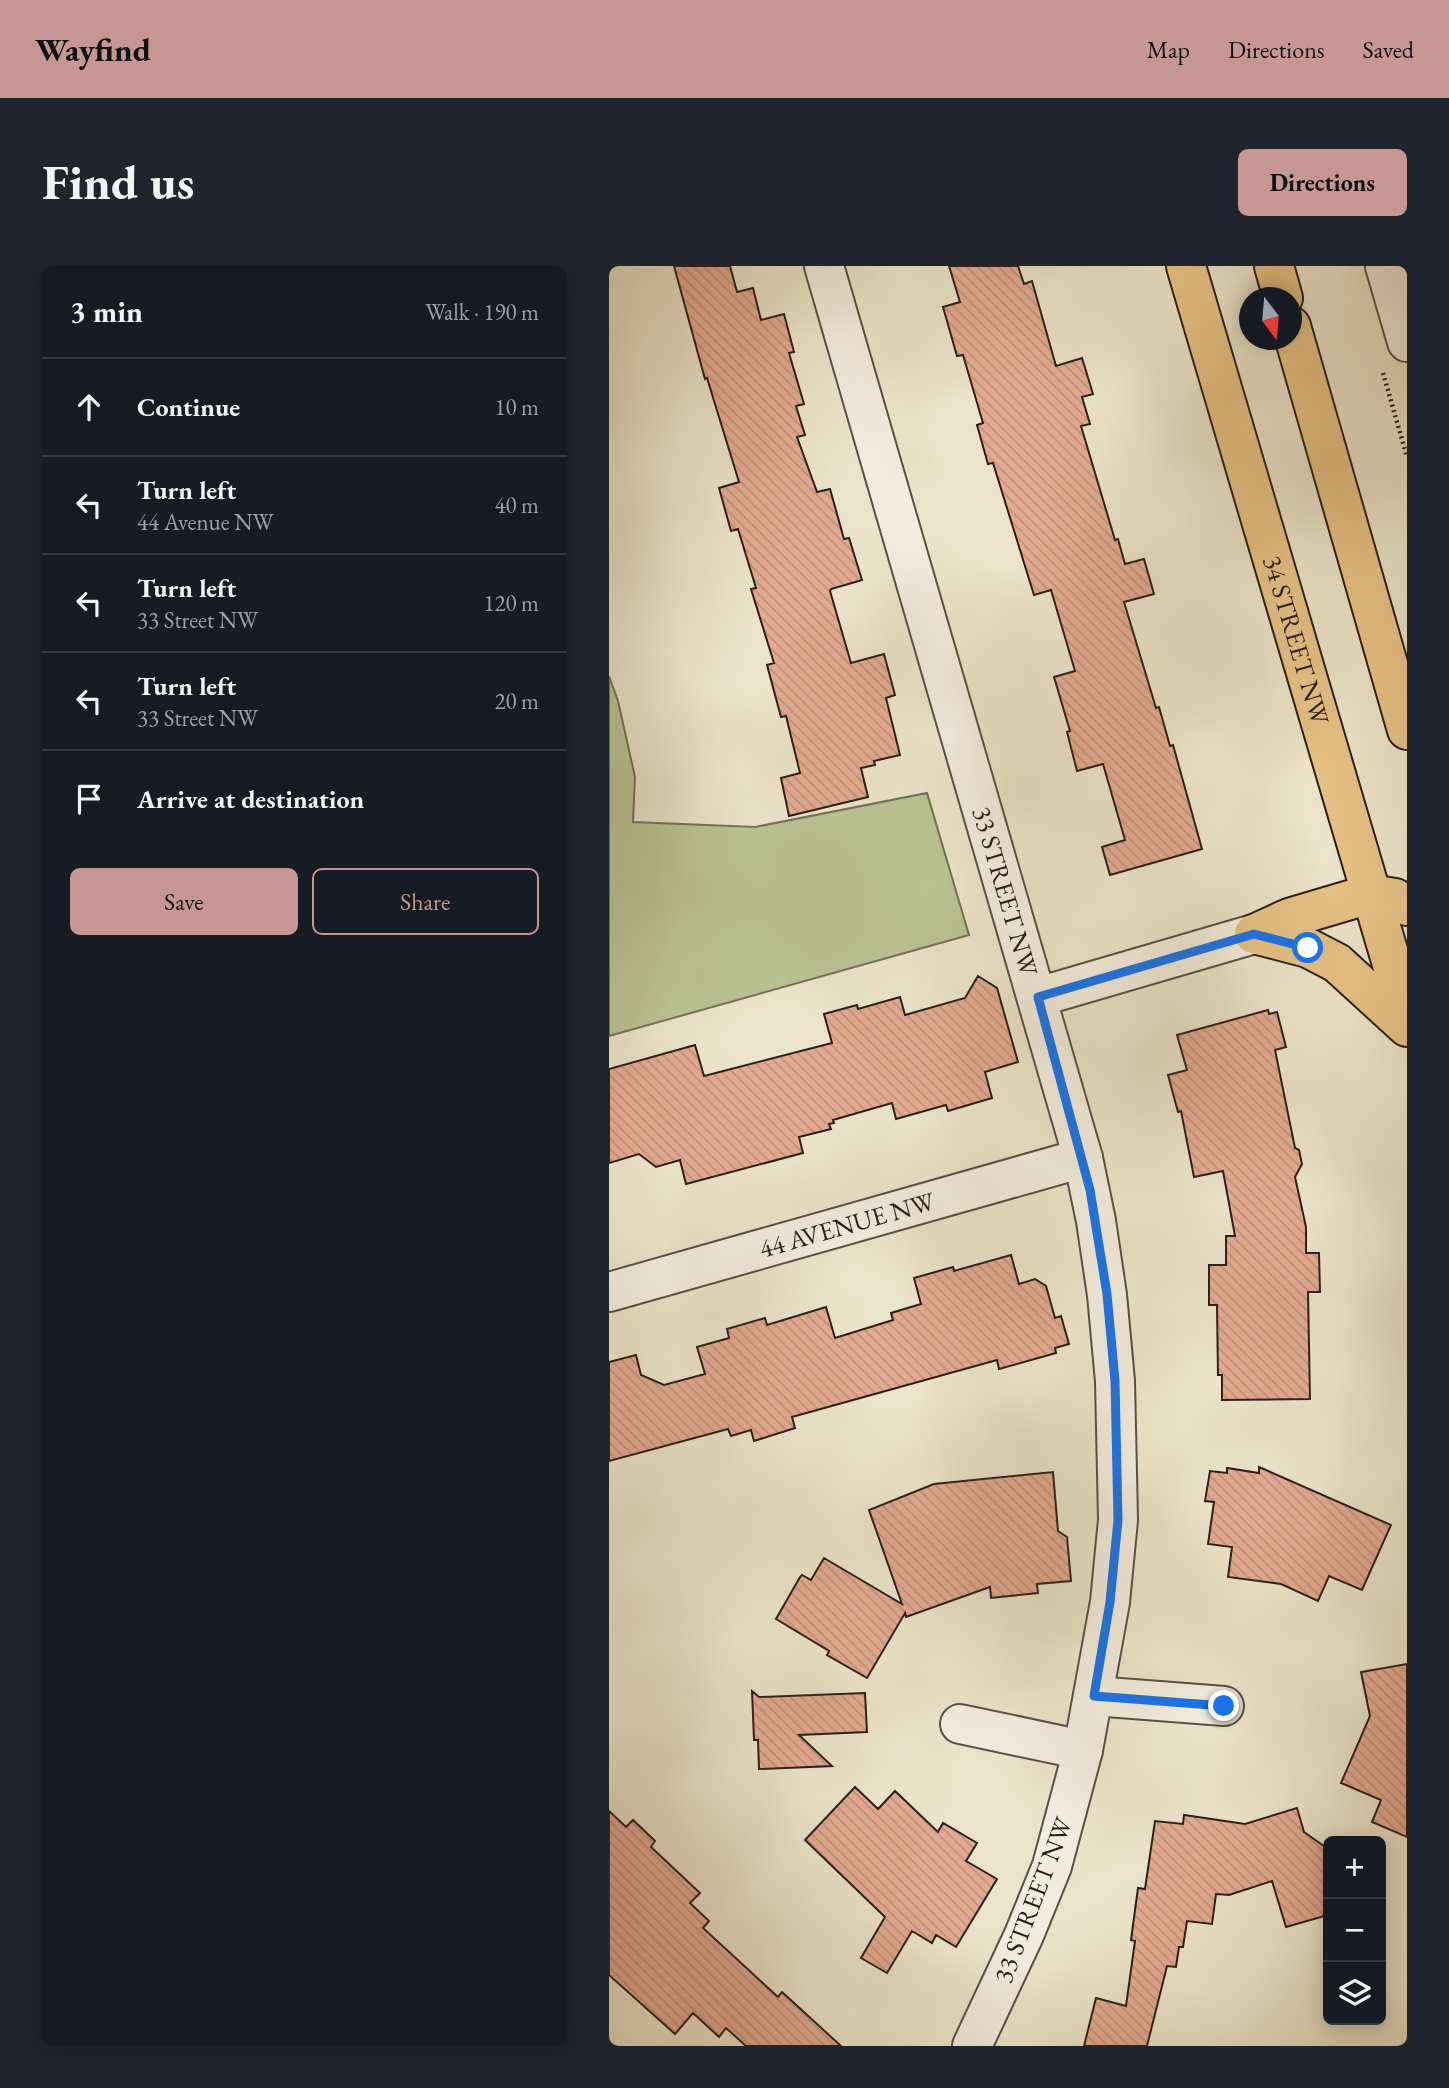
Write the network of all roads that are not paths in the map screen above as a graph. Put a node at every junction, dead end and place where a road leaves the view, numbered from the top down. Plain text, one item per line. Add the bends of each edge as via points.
1 (824, 266) edge
2 (1186, 266) edge
3 (1274, 266) edge
4 (1385, 266) edge
5 (1280, 287) edge
6 (1407, 342) edge
7 (1298, 350) edge
8 (1407, 730) edge
9 (1370, 894) junction
10 (1407, 906) edge
11 (1254, 934) junction
12 (1038, 997) junction
13 (1407, 1015) edge
14 (1407, 1027) edge
15 (1083, 1158) junction
16 (609, 1292) edge
17 (1094, 1696) junction
18 (1224, 1706) dead end
19 (960, 1724) dead end
20 (1083, 1750) junction
21 (972, 2046) edge

1 - 12 street, 33 STREET NW
2 - 9 main road, 34 STREET NW
3 - 5 main road
4 - 6 street
7 - 8 main road
9 - 10 main road via 1395,898
9 - 11 main road via 1289,918
9 - 13 main road, 34 STREET NW
11 - 12 street
11 - 14 main road via 1308,948 1337,963
12 - 15 street, 33 STREET NW
15 - 16 street, 44 AVENUE NW
15 - 17 street, 33 STREET NW via 1107,1294 1115,1381 1118,1520
17 - 18 street
17 - 20 street, 33 STREET NW
19 - 20 street
20 - 21 street, 33 STREET NW via 1052,1866

